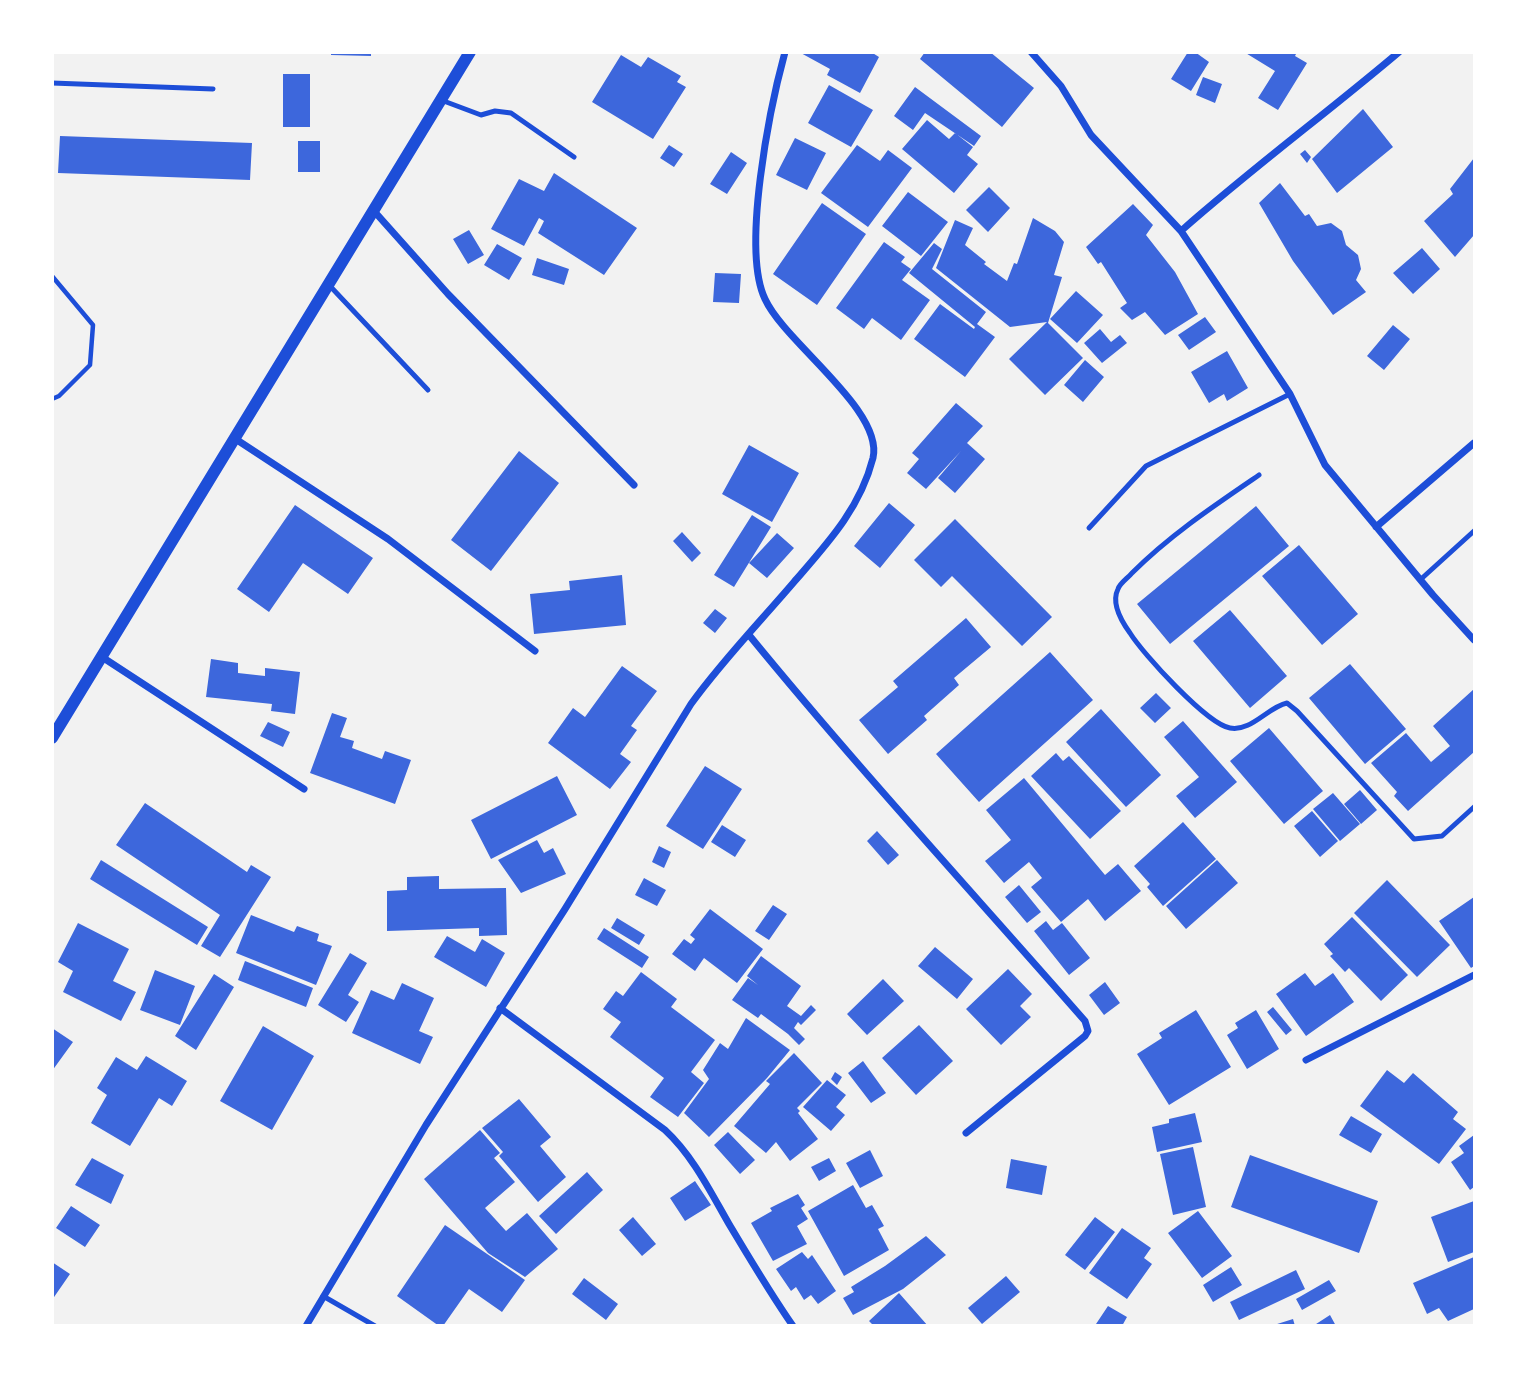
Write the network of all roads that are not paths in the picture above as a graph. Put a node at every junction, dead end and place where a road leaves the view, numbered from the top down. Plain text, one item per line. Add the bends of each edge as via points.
1 (470, 52) edge
2 (785, 52) edge
3 (1031, 52) edge
4 (1399, 52) edge
5 (52, 83) edge
6 (213, 89) dead end
7 (441, 100) junction
8 (573, 157) dead end
9 (374, 211) junction
10 (1181, 231) junction
11 (329, 285) junction
12 (428, 390) dead end
13 (1290, 394) junction
14 (234, 438) junction
15 (1475, 443) edge
16 (1258, 475) dead end
17 (634, 485) dead end
18 (1376, 527) junction
19 (1089, 528) dead end
20 (1475, 531) edge
21 (1420, 580) junction
22 (749, 635) junction
23 (1475, 640) edge
24 (535, 651) dead end
25 (102, 657) junction
26 (52, 738) edge
27 (304, 789) dead end
28 (1475, 807) edge
29 (1475, 975) edge
30 (500, 1008) junction
31 (1306, 1060) dead end
32 (965, 1133) dead end
33 (323, 1296) junction
34 (306, 1325) edge
35 (375, 1325) edge
36 (793, 1325) edge

1 - 7 street
2 - 22 street via 756,218 762,289 787,329 862,414 872,435 873,455 842,527
3 - 10 street via 1061,86 1091,135
4 - 10 street
5 - 6 lane
7 - 8 lane via 481,115 510,113
7 - 9 street
9 - 11 street
9 - 17 street via 447,294
10 - 13 street
11 - 12 lane
11 - 14 street
13 - 18 street via 1325,465
13 - 19 lane via 1146,467
14 - 24 street via 388,539
14 - 25 street
15 - 18 street
16 - 28 lane via 1148,558 1118,588 1118,611 1130,634 1181,691 1230,729 1248,725 1276,706 1287,704 1297,711 1414,839 1442,836
18 - 21 street
20 - 21 lane
21 - 23 street
22 - 30 street via 691,704
22 - 32 street via 836,741 1085,1021 1085,1036
25 - 26 street
25 - 27 street
29 - 31 street
30 - 33 street
30 - 36 street via 678,1143
33 - 34 street
33 - 35 lane

